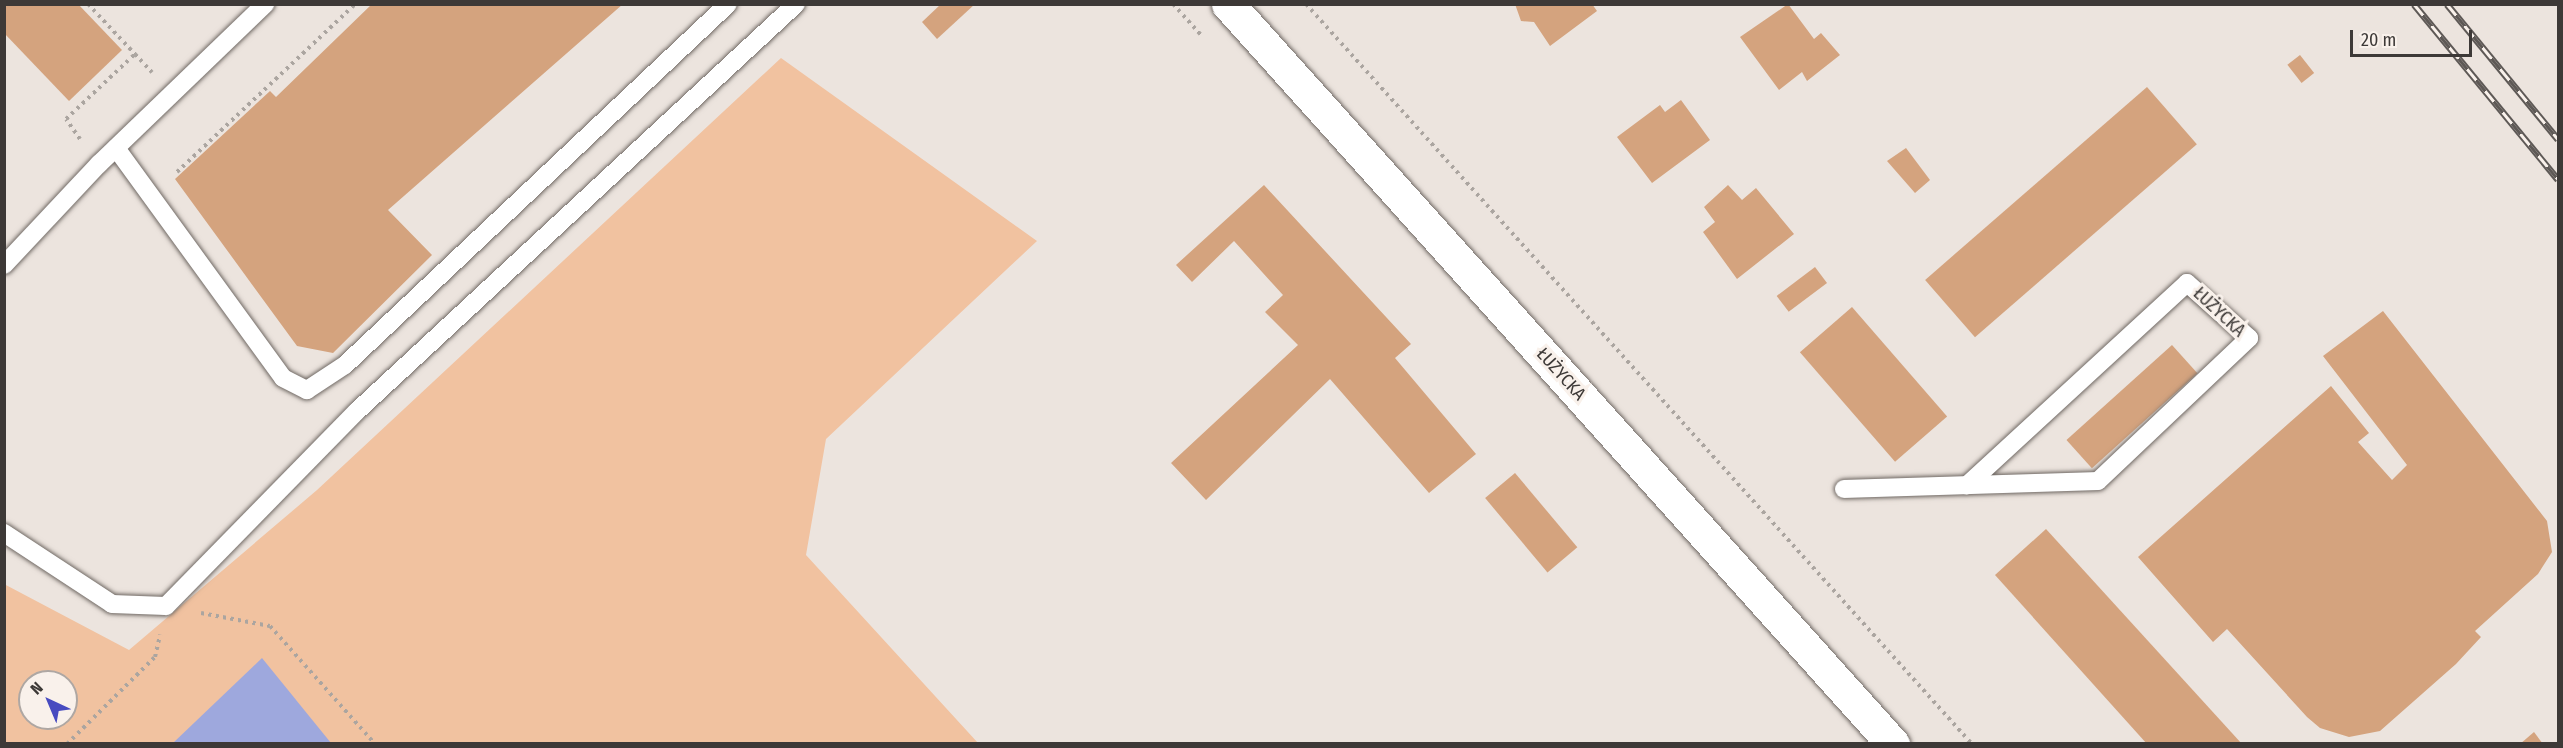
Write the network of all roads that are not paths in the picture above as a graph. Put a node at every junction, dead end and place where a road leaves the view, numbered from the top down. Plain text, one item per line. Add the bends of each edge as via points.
1 (265, 4) edge
2 (728, 4) edge
3 (796, 4) edge
4 (1227, 4) edge
5 (116, 148) junction
6 (4, 265) edge
7 (1967, 485) junction
8 (1844, 489) dead end
9 (4, 532) edge
10 (1893, 744) edge

1 - 5 lane
2 - 5 lane via 345,365 307,390 283,378
3 - 9 lane via 356,412 166,606 112,604
4 - 10 street, ŁUŻYCKA
5 - 6 lane
7 - 7 lane, ŁUŻYCKA via 2098,481 2249,338 2187,283
7 - 8 lane, ŁUŻYCKA

